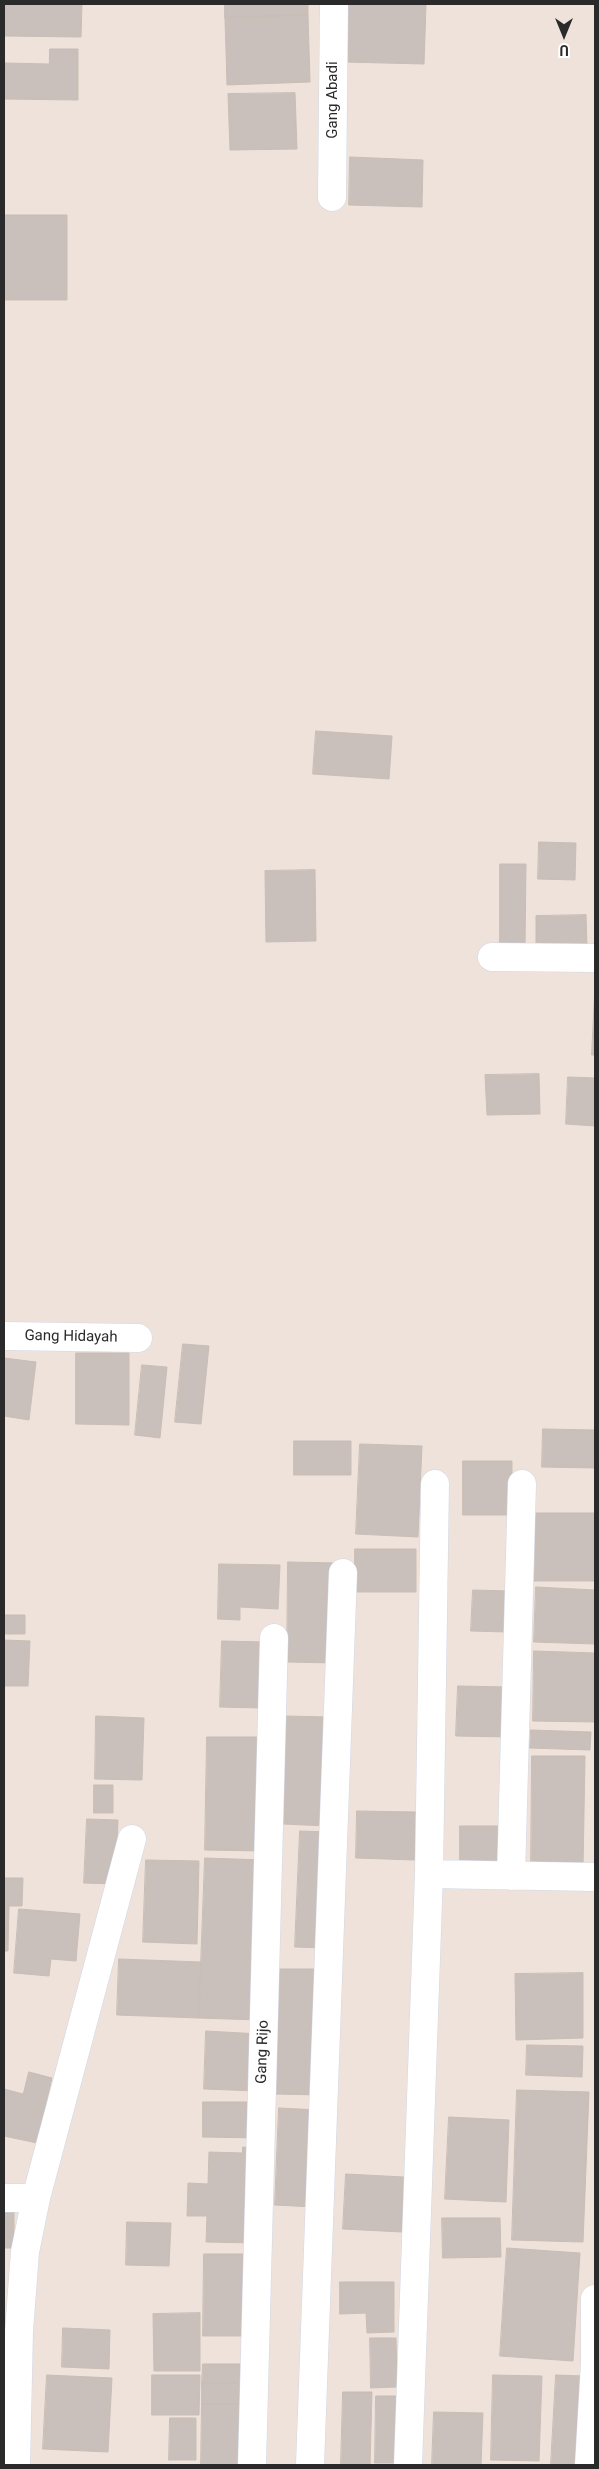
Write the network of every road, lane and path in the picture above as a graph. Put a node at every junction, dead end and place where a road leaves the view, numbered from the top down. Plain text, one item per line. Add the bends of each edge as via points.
1 (334, 4) edge
2 (332, 197) dead end
3 (492, 957) dead end
4 (595, 958) edge
5 (4, 1336) edge
6 (138, 1338) dead end
7 (435, 1484) dead end
8 (522, 1484) dead end
9 (343, 1573) dead end
10 (274, 1638) dead end
11 (132, 1839) dead end
12 (429, 1874) junction
13 (512, 1876) junction
14 (595, 1877) edge
15 (4, 2198) edge
16 (36, 2198) junction
17 (595, 2299) edge
18 (16, 2465) edge
19 (252, 2465) edge
20 (310, 2465) edge
21 (408, 2465) edge
22 (588, 2465) edge

1 - 2 street, Gang Abadi
3 - 4 street
5 - 6 street, Gang Hidayah
7 - 12 street
8 - 13 street
9 - 20 street
10 - 19 street, Gang Rijo
11 - 16 street
12 - 13 street
12 - 21 street
13 - 14 street
15 - 16 street
16 - 18 street via 24,2252
17 - 22 street via 595,2363

